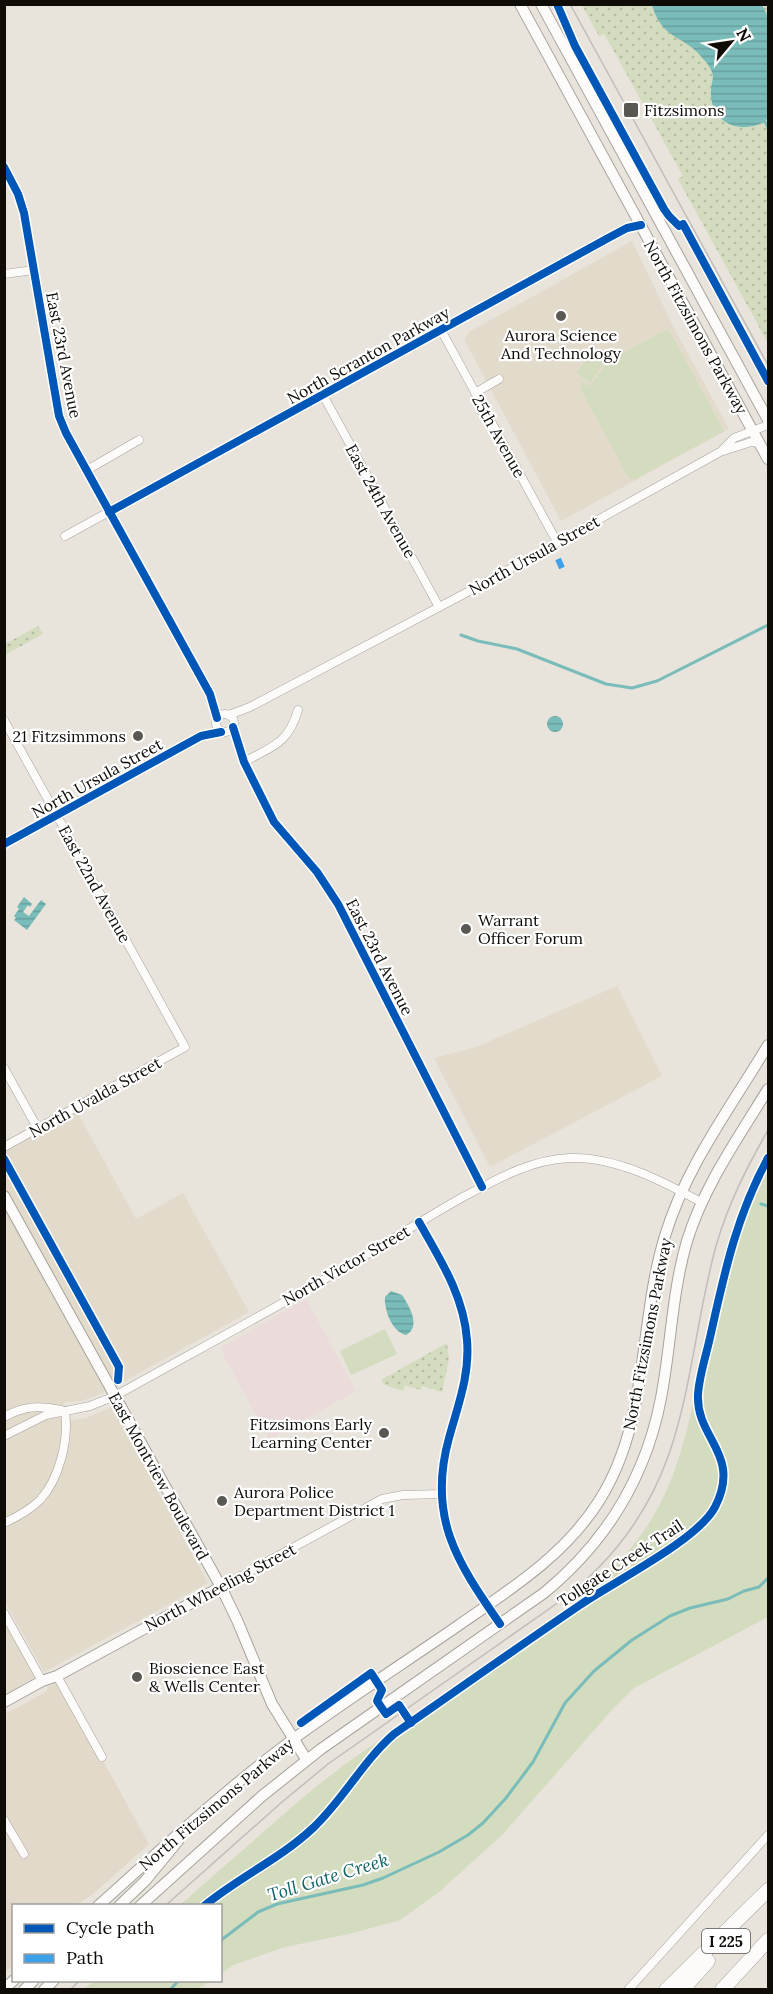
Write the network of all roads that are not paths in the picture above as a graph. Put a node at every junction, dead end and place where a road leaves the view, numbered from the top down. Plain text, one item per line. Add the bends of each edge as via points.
1 (520, 4) edge
2 (541, 4) edge
3 (4, 167) edge
4 (641, 225) junction
5 (34, 270) junction
6 (4, 274) edge
7 (441, 330) junction
8 (499, 380) dead end
9 (475, 393) junction
10 (323, 395) junction
11 (768, 420) edge
12 (768, 425) edge
13 (752, 430) junction
14 (139, 440) dead end
15 (760, 443) junction
16 (722, 451) junction
17 (768, 459) edge
18 (87, 470) junction
19 (110, 512) junction
20 (65, 536) dead end
21 (557, 542) junction
22 (439, 608) junction
23 (210, 694) junction
24 (250, 707) junction
25 (298, 710) dead end
26 (228, 715) junction
27 (4, 720) edge
28 (216, 720) junction
29 (233, 726) junction
30 (222, 732) junction
31 (201, 736) junction
32 (239, 750) junction
33 (244, 762) junction
34 (57, 816) junction
35 (4, 844) edge
36 (768, 1046) edge
37 (185, 1047) joint
38 (4, 1068) edge
39 (768, 1089) edge
40 (38, 1129) junction
41 (4, 1147) edge
42 (482, 1187) junction
43 (681, 1192) junction
44 (4, 1196) edge
45 (701, 1202) junction
46 (419, 1222) junction
47 (114, 1396) junction
48 (65, 1411) junction
49 (4, 1417) edge
50 (4, 1436) edge
51 (442, 1494) junction
52 (4, 1523) edge
53 (221, 1587) junction
54 (488, 1606) junction
55 (4, 1613) edge
56 (500, 1624) junction
57 (57, 1676) junction
58 (42, 1681) junction
59 (4, 1702) edge
60 (292, 1740) junction
61 (102, 1757) dead end
62 (306, 1760) junction
63 (197, 1818) junction
64 (4, 1820) edge
65 (768, 1835) edge
66 (24, 1854) dead end
67 (768, 1891) edge
68 (99, 1904) edge
69 (120, 1904) edge
70 (141, 1904) edge
71 (768, 1940) edge
72 (768, 1948) edge
73 (628, 1989) edge
74 (666, 1989) edge
75 (682, 1989) edge
76 (722, 1989) edge
77 (735, 1989) edge

1 - 4 main road, North Fitzsimons Parkway
2 - 11 main road, North Fitzsimons Parkway
3 - 5 street, East 23rd Avenue via 24,213
4 - 7 street, North Scranton Parkway via 627,228
4 - 13 main road, North Fitzsimons Parkway
5 - 6 street
5 - 18 street, East 23rd Avenue via 59,416
7 - 9 street, 25th Avenue
7 - 10 street, North Scranton Parkway
8 - 9 street
9 - 21 street, 25th Avenue
10 - 19 street, North Scranton Parkway
10 - 22 street, East 24th Avenue
12 - 13 street, North Ursula Street
13 - 15 main road, North Fitzsimons Parkway
13 - 16 street, North Ursula Street via 734,438
14 - 18 street
15 - 16 street, North Ursula Street
15 - 17 main road, North Fitzsimons Parkway
16 - 21 street, North Ursula Street
18 - 19 street, East 23rd Avenue
19 - 20 street, North Scranton Parkway
19 - 23 street, East 23rd Avenue
21 - 22 street, North Ursula Street
22 - 24 street, North Ursula Street
23 - 26 street, East 23rd Avenue
23 - 28 street, East 23rd Avenue
24 - 26 street, North Ursula Street
24 - 29 street, North Ursula Street
25 - 33 street via 284,740
26 - 28 street via 222,714
26 - 29 street
27 - 34 street, East 22nd Avenue
28 - 30 street
28 - 31 street, North Ursula Street
29 - 30 street
29 - 32 street, East 23rd Avenue
30 - 31 street, North Ursula Street
30 - 32 street, East 23rd Avenue
31 - 34 street, North Ursula Street
32 - 33 street, East 23rd Avenue
33 - 42 street, East 23rd Avenue via 274,822 317,872 338,904
34 - 35 street, North Ursula Street
34 - 37 street, East 22nd Avenue
36 - 43 main road, North Fitzsimons Parkway
37 - 40 street, North Uvalda Street
38 - 40 street
39 - 45 main road, North Fitzsimons Parkway
40 - 41 street, North Uvalda Street
42 - 43 street, North Victor Street via 528,1166 575,1158 620,1166
42 - 46 street, North Victor Street
43 - 45 street, North Victor Street
43 - 54 main road, North Fitzsimons Parkway via 664,1238 635,1410 616,1470 600,1500 569,1540 530,1576
44 - 47 main road, East Montview Boulevard
45 - 56 main road, North Fitzsimons Parkway via 680,1270 654,1428 630,1491 609,1525 573,1567
46 - 47 street, North Victor Street via 327,1278
46 - 51 street via 458,1297 467,1339 465,1379 442,1467
47 - 48 street, North Victor Street
47 - 53 main road, East Montview Boulevard
48 - 49 street, North Victor Street via 37,1406
48 - 50 street, North Victor Street via 36,1419
48 - 52 street via 66,1438 50,1486 29,1509
51 - 53 street, North Wheeling Street via 382,1499
51 - 54 street via 451,1542
53 - 57 main road, North Wheeling Street
53 - 60 main road, East Montview Boulevard
54 - 56 street
54 - 60 main road, North Fitzsimons Parkway
55 - 58 street
56 - 62 main road, North Fitzsimons Parkway
57 - 58 main road, North Wheeling Street
57 - 61 street
58 - 59 main road, North Wheeling Street
60 - 62 main road, East Montview Boulevard
60 - 63 main road, North Fitzsimons Parkway
62 - 70 main road, North Fitzsimons Parkway
63 - 68 main road, North Fitzsimons Parkway
63 - 69 main road via 143,1883
64 - 66 street
65 - 73 street
67 - 74 highway
67 - 75 highway, I 225
71 - 76 highway, I 225
72 - 77 highway

